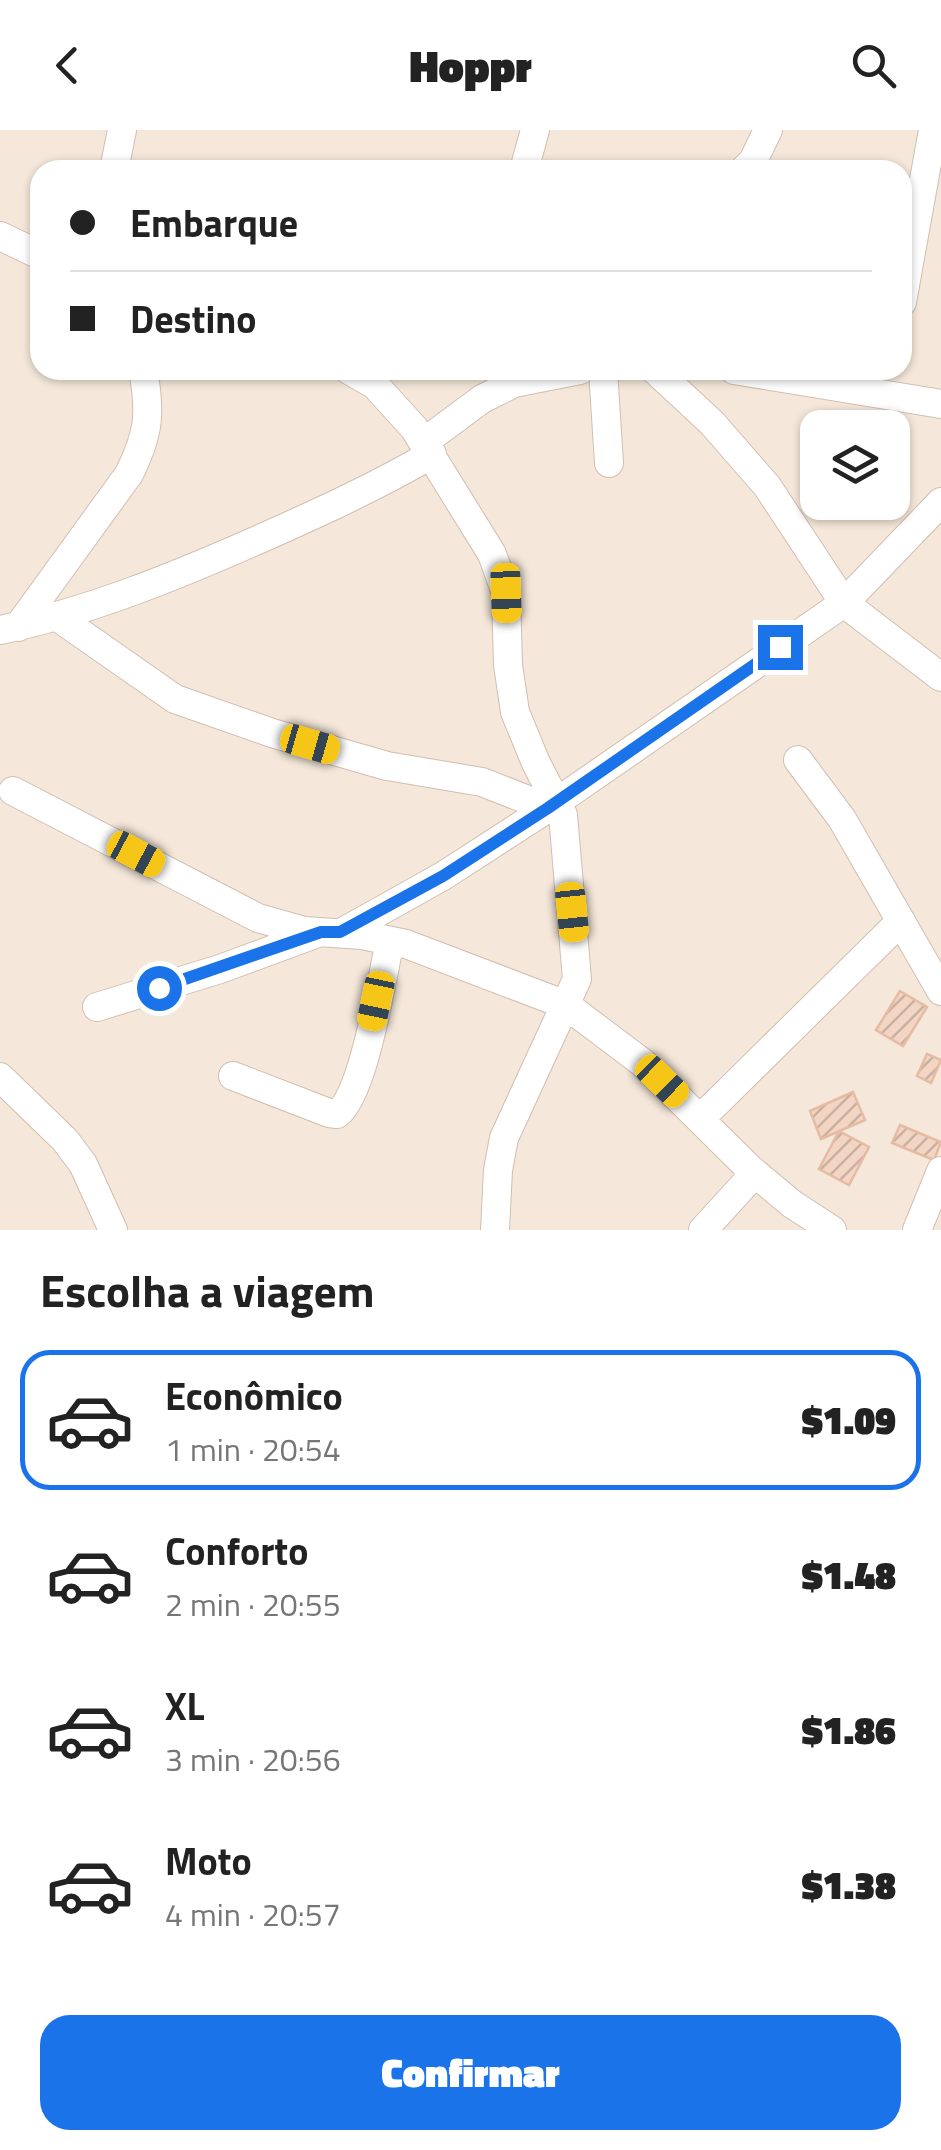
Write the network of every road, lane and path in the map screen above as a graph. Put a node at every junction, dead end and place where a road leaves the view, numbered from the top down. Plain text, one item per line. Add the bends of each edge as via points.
1 (122, 130) edge
2 (534, 130) edge
3 (768, 130) edge
4 (933, 130) edge
5 (116, 160) edge
6 (526, 160) edge
7 (753, 160) edge
8 (0, 236) edge
9 (912, 247) edge
10 (30, 250) edge
11 (145, 380) edge
12 (365, 380) edge
13 (479, 380) edge
14 (525, 380) edge
15 (605, 380) edge
16 (666, 380) edge
17 (862, 380) edge
18 (888, 382) edge
19 (941, 404) edge
20 (470, 407) junction
21 (428, 448) junction
22 (609, 463) dead end
23 (941, 502) edge
24 (844, 603) junction
25 (59, 618) junction
26 (9, 629) edge
27 (941, 677) edge
28 (798, 760) dead end
29 (12, 791) dead end
30 (553, 805) junction
31 (901, 921) junction
32 (331, 932) junction
33 (390, 940) junction
34 (941, 990) edge
35 (566, 1005) junction
36 (97, 1006) dead end
37 (233, 1076) dead end
38 (0, 1077) edge
39 (701, 1118) junction
40 (941, 1171) edge
41 (755, 1173) junction
42 (112, 1230) edge
43 (495, 1230) edge
44 (703, 1230) edge
45 (832, 1230) edge
46 (916, 1230) edge

1 - 5 street
2 - 6 street
3 - 7 street
4 - 9 street
8 - 10 street
11 - 26 street via 147,431 129,474
12 - 21 street
13 - 20 street
14 - 20 street
15 - 22 street
16 - 24 street via 766,486
17 - 18 street
18 - 19 street
20 - 21 street
21 - 25 street via 367,492
21 - 30 street via 492,554 506,593 515,712
23 - 24 street
24 - 27 street
24 - 30 street
25 - 26 street
25 - 30 street via 176,699 387,766 482,782
28 - 31 street via 842,819
29 - 32 street via 258,918
30 - 32 street via 443,876
30 - 35 street via 562,815 575,944 577,979
31 - 34 street
31 - 39 street
32 - 33 street
32 - 36 street
33 - 35 street
33 - 37 street via 346,1108 329,1113
35 - 39 street via 644,1062
35 - 43 street via 504,1138
38 - 42 street via 83,1164
39 - 41 street
40 - 46 street
41 - 44 street
41 - 45 street

